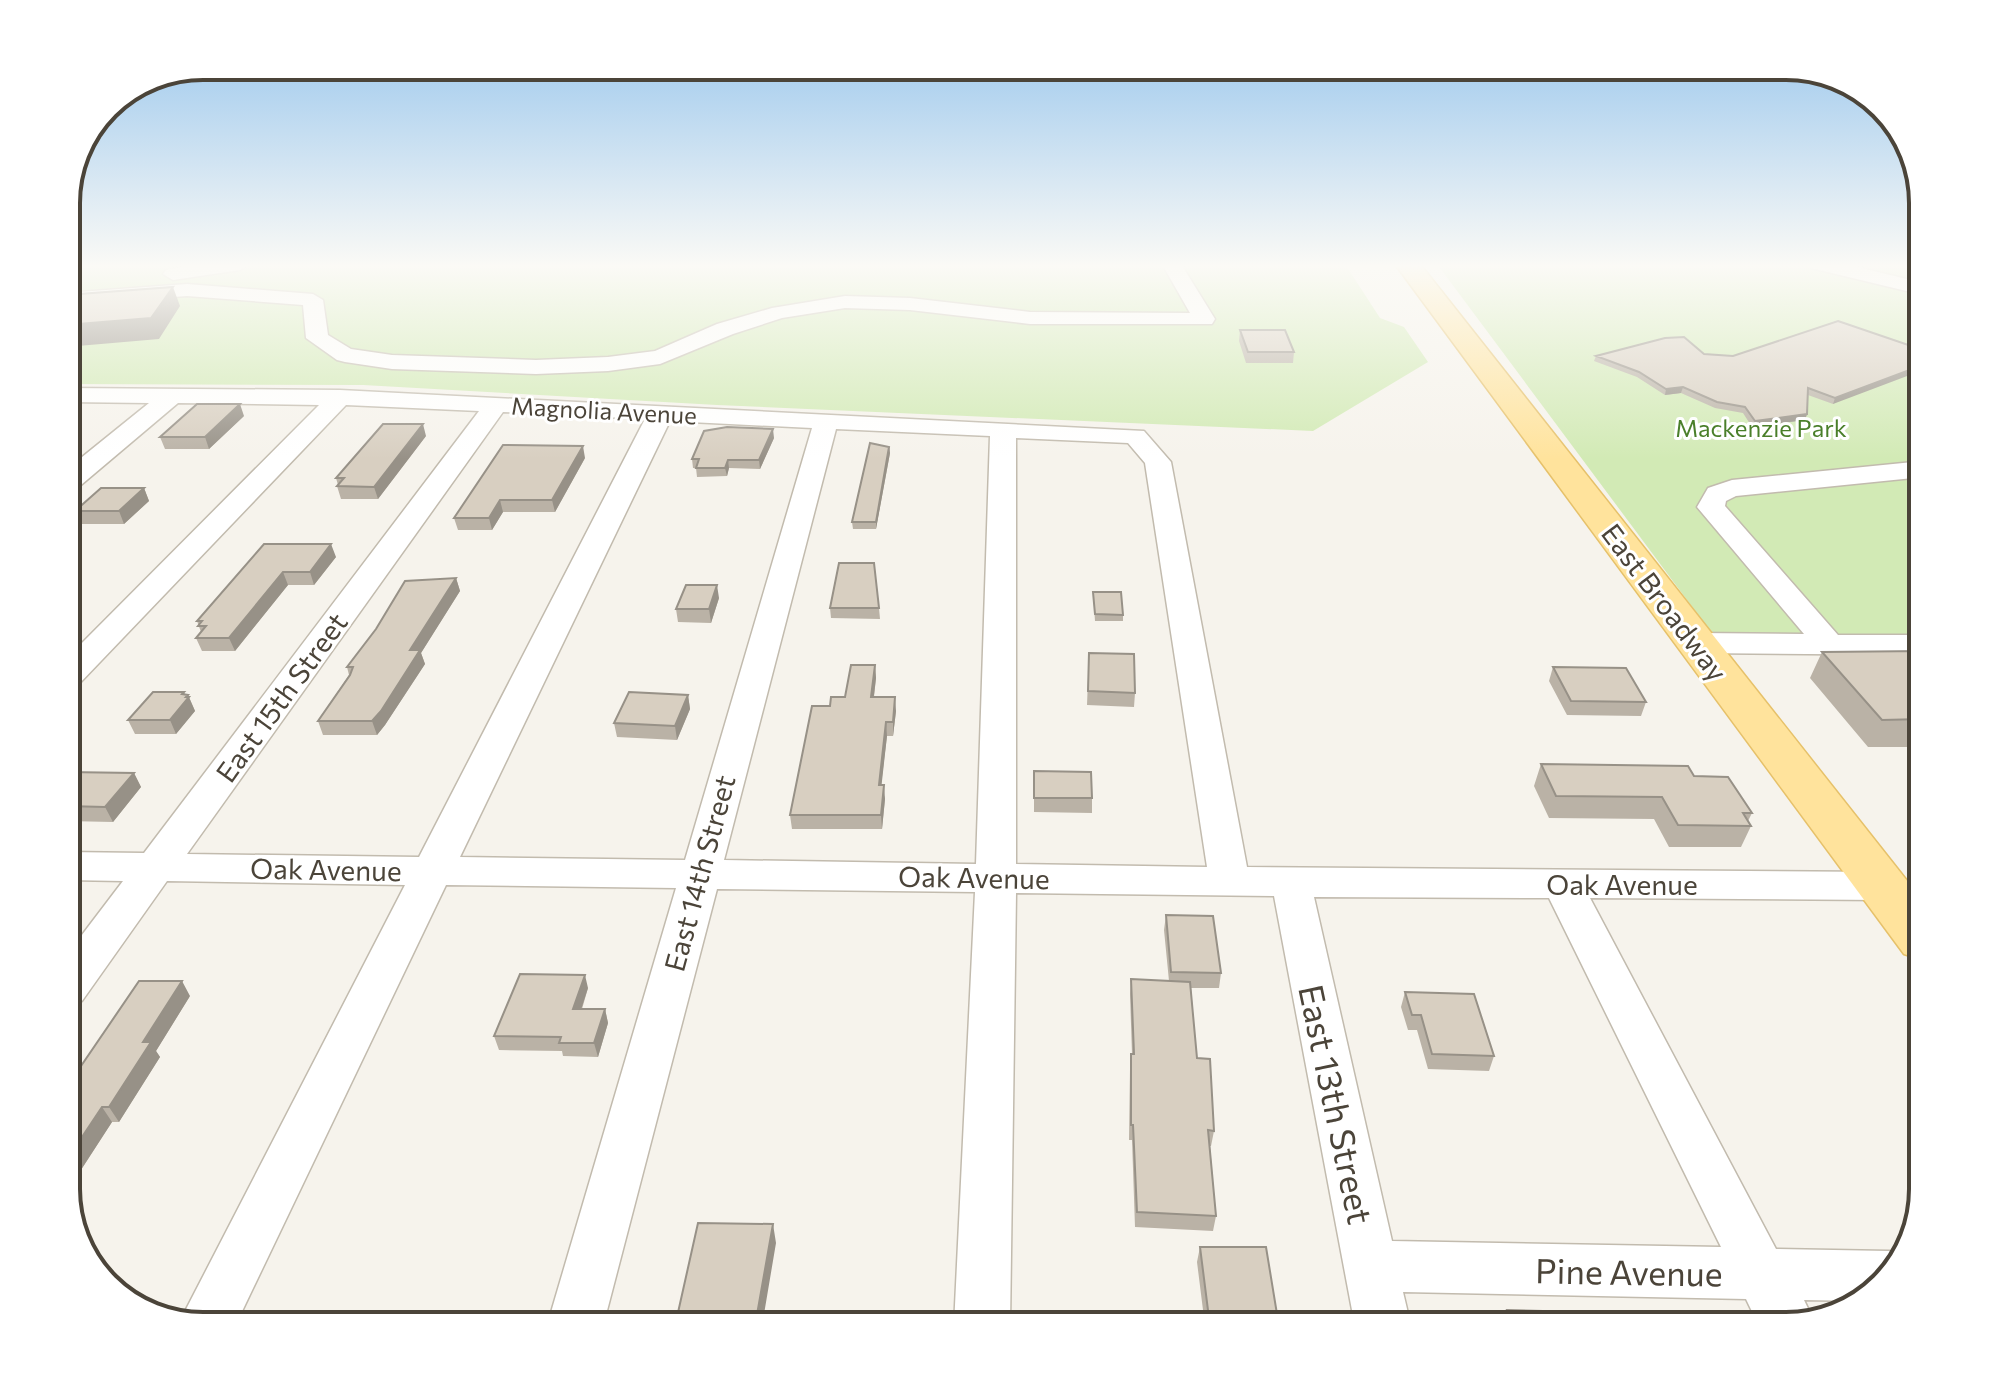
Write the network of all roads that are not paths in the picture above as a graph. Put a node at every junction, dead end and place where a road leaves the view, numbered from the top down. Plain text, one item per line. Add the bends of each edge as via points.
1 (316, 329) edge
2 (725, 329) edge
3 (1457, 329) edge
4 (80, 395) edge
5 (172, 396) junction
6 (340, 397) junction
7 (496, 405) junction
8 (661, 413) junction
9 (826, 421) junction
10 (1003, 429) junction
11 (1909, 470) edge
12 (80, 472) edge
13 (1696, 643) junction
14 (1829, 644) junction
15 (1909, 645) edge
16 (80, 664) edge
17 (80, 866) edge
18 (156, 867) junction
19 (434, 870) junction
20 (699, 874) junction
21 (996, 878) junction
22 (1229, 881) junction
23 (1291, 882) junction
24 (1562, 883) junction
25 (1882, 886) junction
26 (1909, 922) edge
27 (80, 970) edge
28 (1370, 1266) junction
29 (1761, 1273) junction
30 (1864, 1284) edge
31 (213, 1312) edge
32 (579, 1312) edge
33 (982, 1312) edge
34 (1380, 1312) edge
35 (1781, 1312) edge

1 - 2 street via 317,338 345,355 392,362 536,367 660,357
3 - 13 main road, East Broadway
4 - 5 street, Magnolia Avenue
5 - 6 street, Magnolia Avenue
5 - 12 street
6 - 7 street, Magnolia Avenue
6 - 16 street
7 - 8 street, Magnolia Avenue
7 - 18 street, East 15th Street
8 - 9 street, Magnolia Avenue
8 - 19 street
9 - 10 street, Magnolia Avenue
9 - 20 street, East 14th Street
10 - 21 street
10 - 22 street, Magnolia Avenue via 1135,436 1158,462
11 - 14 street via 1732,488 1711,499 1711,507
13 - 14 street
13 - 25 main road, East Broadway
14 - 15 street
17 - 18 street, Oak Avenue
18 - 19 street, Oak Avenue
18 - 27 street, East 15th Street
19 - 20 street, Oak Avenue
19 - 31 street
20 - 21 street, Oak Avenue
20 - 32 street, East 14th Street
21 - 22 street, Oak Avenue
21 - 33 street
22 - 23 street, Oak Avenue
23 - 24 street, Oak Avenue
23 - 28 street, East 13th Street
24 - 25 street, Oak Avenue
24 - 29 street
25 - 26 main road, East Broadway
28 - 29 street, Pine Avenue
28 - 34 street, East 13th Street
29 - 30 street, Pine Avenue
29 - 35 street

